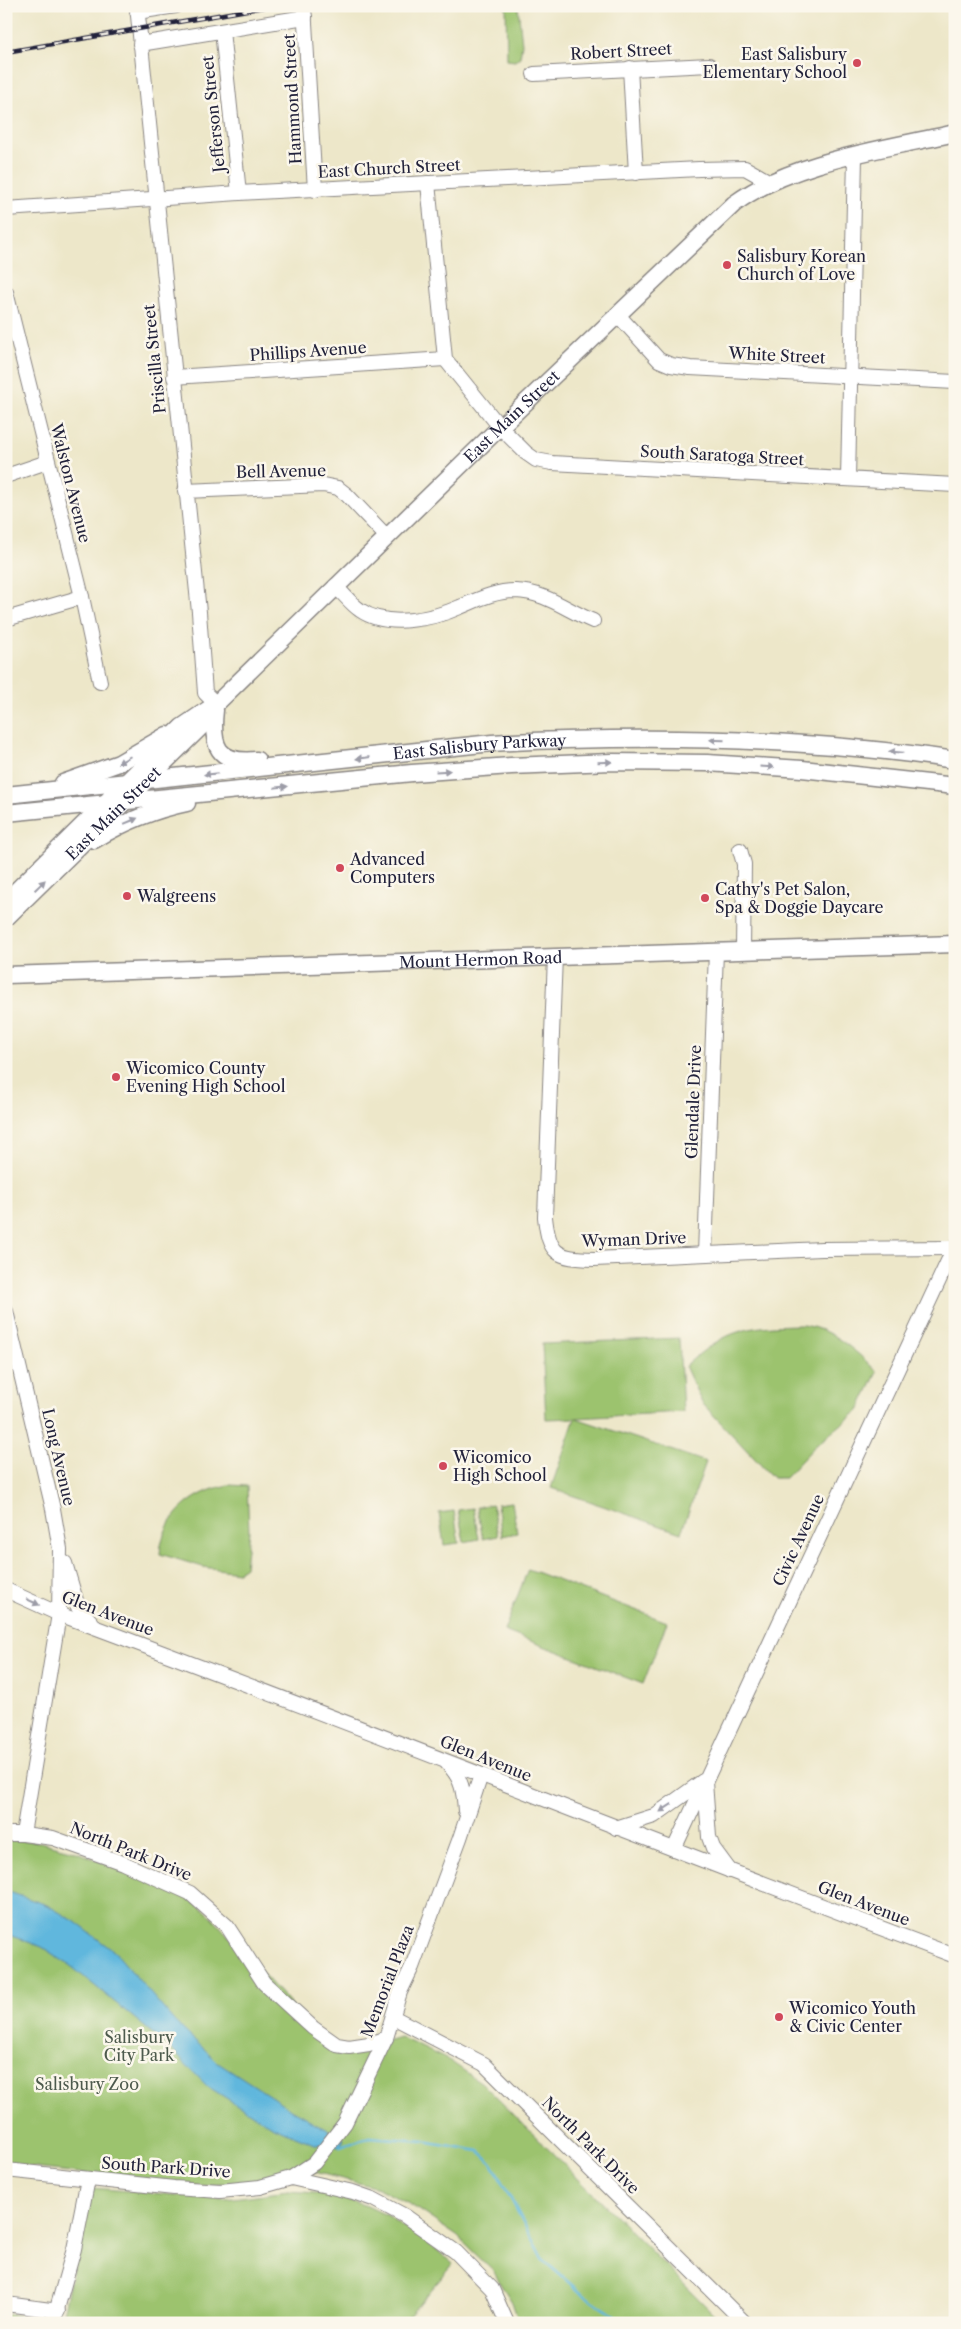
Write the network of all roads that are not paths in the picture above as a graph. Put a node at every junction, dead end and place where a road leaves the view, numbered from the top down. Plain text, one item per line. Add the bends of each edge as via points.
1 (176, 6) edge
2 (137, 9) edge
3 (305, 12) edge
4 (222, 31) junction
5 (140, 44) junction
6 (709, 65) dead end
7 (630, 68) junction
8 (534, 74) dead end
9 (955, 133) edge
10 (855, 156) junction
11 (636, 173) junction
12 (770, 182) junction
13 (428, 183) junction
14 (315, 190) junction
15 (239, 193) junction
16 (156, 199) junction
17 (6, 209) edge
18 (6, 292) edge
19 (618, 315) junction
20 (445, 359) junction
21 (174, 377) junction
22 (850, 377) junction
23 (955, 382) edge
24 (500, 427) junction
25 (48, 462) junction
26 (6, 476) edge
27 (848, 479) junction
28 (955, 485) edge
29 (185, 492) junction
30 (387, 537) junction
31 (336, 586) junction
32 (82, 597) junction
33 (6, 619) edge
34 (593, 621) dead end
35 (100, 682) dead end
36 (216, 704) junction
37 (182, 727) junction
38 (951, 758) edge
39 (329, 762) junction
40 (885, 777) junction
41 (143, 782) junction
42 (955, 786) edge
43 (37, 792) junction
44 (125, 792) junction
45 (232, 792) junction
46 (955, 794) edge
47 (6, 795) edge
48 (105, 802) junction
49 (6, 813) edge
50 (72, 845) junction
51 (740, 850) dead end
52 (6, 901) edge
53 (6, 918) edge
54 (955, 944) edge
55 (743, 950) junction
56 (716, 951) junction
57 (555, 956) junction
58 (6, 974) edge
59 (954, 1247) edge
60 (705, 1254) junction
61 (6, 1310) edge
62 (60, 1549) junction
63 (6, 1590) edge
64 (59, 1614) junction
65 (98, 1628) junction
66 (443, 1759) junction
67 (481, 1775) junction
68 (705, 1779) junction
69 (466, 1819) junction
70 (616, 1828) junction
71 (6, 1834) edge
72 (23, 1834) junction
73 (674, 1849) junction
74 (731, 1872) junction
75 (955, 1956) edge
76 (393, 2017) junction
77 (386, 2038) junction
78 (6, 2170) edge
79 (291, 2178) junction
80 (88, 2179) junction
81 (6, 2304) edge
82 (56, 2317) edge
83 (507, 2323) edge
84 (745, 2323) edge

1 - 2 street
2 - 5 street, Priscilla Street
3 - 4 street
3 - 14 street, Hammond Street
4 - 5 street
4 - 15 street, Jefferson Street
5 - 16 street, Priscilla Street
6 - 7 street, Robert Street
7 - 8 street, Robert Street
7 - 11 street
9 - 10 main road, East Main Street
10 - 12 main road, East Main Street
10 - 22 street
11 - 12 street, East Church Street via 745,168
11 - 13 street, East Church Street
12 - 19 main road, East Main Street via 721,216
13 - 14 street, East Church Street
13 - 20 street
14 - 15 street, East Church Street
15 - 16 street, East Church Street
16 - 17 street, East Church Street
16 - 21 street, Priscilla Street
18 - 25 street, Walston Avenue
19 - 22 street, White Street via 659,360 671,365
19 - 24 main road, East Main Street
20 - 21 street, Phillips Avenue
20 - 24 street, South Saratoga Street
21 - 29 street, Priscilla Street
22 - 23 street, White Street
22 - 27 street
24 - 27 street, South Saratoga Street via 536,460 552,463
24 - 30 main road, East Main Street
25 - 26 street
25 - 32 street, Walston Avenue
27 - 28 street, South Saratoga Street
29 - 30 street, Bell Avenue via 323,485 338,488
29 - 36 street, Priscilla Street via 205,693
30 - 31 main road, East Main Street
31 - 34 street via 360,611 380,618 432,617 496,593 514,591 544,596
31 - 36 main road, East Main Street
32 - 33 street
32 - 35 street, Walston Avenue
36 - 37 main road, East Main Street
36 - 39 main road via 214,741 218,749 233,760
36 - 41 main road, East Main Street via 210,719
37 -> 43 main road via 119,763
37 - 44 main road, East Main Street
38 -> 39 main road, East Salisbury Parkway via 757,741 603,739 492,743
39 -> 41 main road, East Salisbury Parkway
40 - 42 main road, East Salisbury Parkway
45 -> 40 main road, East Salisbury Parkway via 412,773 610,762 716,764
40 - 46 main road via 914,788
41 - 44 main road, East Salisbury Parkway
43 - 44 main road, East Salisbury Parkway
43 - 47 main road, East Salisbury Parkway
44 - 45 main road, East Salisbury Parkway
44 - 48 main road, East Main Street
44 - 50 main road, East Main Street
50 -> 45 main road via 158,809
48 - 49 main road
48 - 50 main road, East Main Street
49 - 50 main road via 32,817 65,816 70,822
50 - 52 main road, East Main Street
53 -> 50 main road, East Main Street
51 - 55 street via 744,864
54 - 55 main road, Mount Hermon Road
55 - 56 main road, Mount Hermon Road
56 - 57 main road, Mount Hermon Road
56 - 60 street, Glendale Drive
57 - 58 main road, Mount Hermon Road
57 - 60 street, Wyman Drive via 545,1217 552,1247 566,1258 576,1259
59 - 60 street, Wyman Drive
59 - 68 street, Civic Avenue
61 - 62 street, Long Avenue
62 - 64 street, Long Avenue
62 - 65 street via 78,1608
63 -> 64 street, Glen Avenue
64 - 65 street, Glen Avenue
64 - 72 street, Long Avenue
65 - 66 street, Glen Avenue
66 - 67 street, Glen Avenue
66 - 69 street via 461,1782
67 - 69 street, Memorial Plaza
67 - 70 street, Glen Avenue
68 -> 70 street via 654,1816
68 - 73 street, Civic Avenue
68 - 74 street via 709,1837
69 - 76 street, Memorial Plaza
70 - 73 street, Glen Avenue
71 - 72 street, North Park Drive
72 - 77 street, North Park Drive via 53,1838 190,1893 227,1926 264,1984 313,2028 337,2045 360,2046
73 - 74 street, Glen Avenue
74 - 75 street, Glen Avenue
76 - 77 street, Memorial Plaza
76 - 84 street, North Park Drive via 484,2064
77 - 79 street, Memorial Plaza via 337,2135 314,2163
78 - 80 street, South Park Drive
79 - 80 street, South Park Drive via 260,2187 220,2191
79 - 83 street, South Park Drive via 354,2192 406,2216 470,2265 492,2289
80 - 82 street
81 - 82 street

